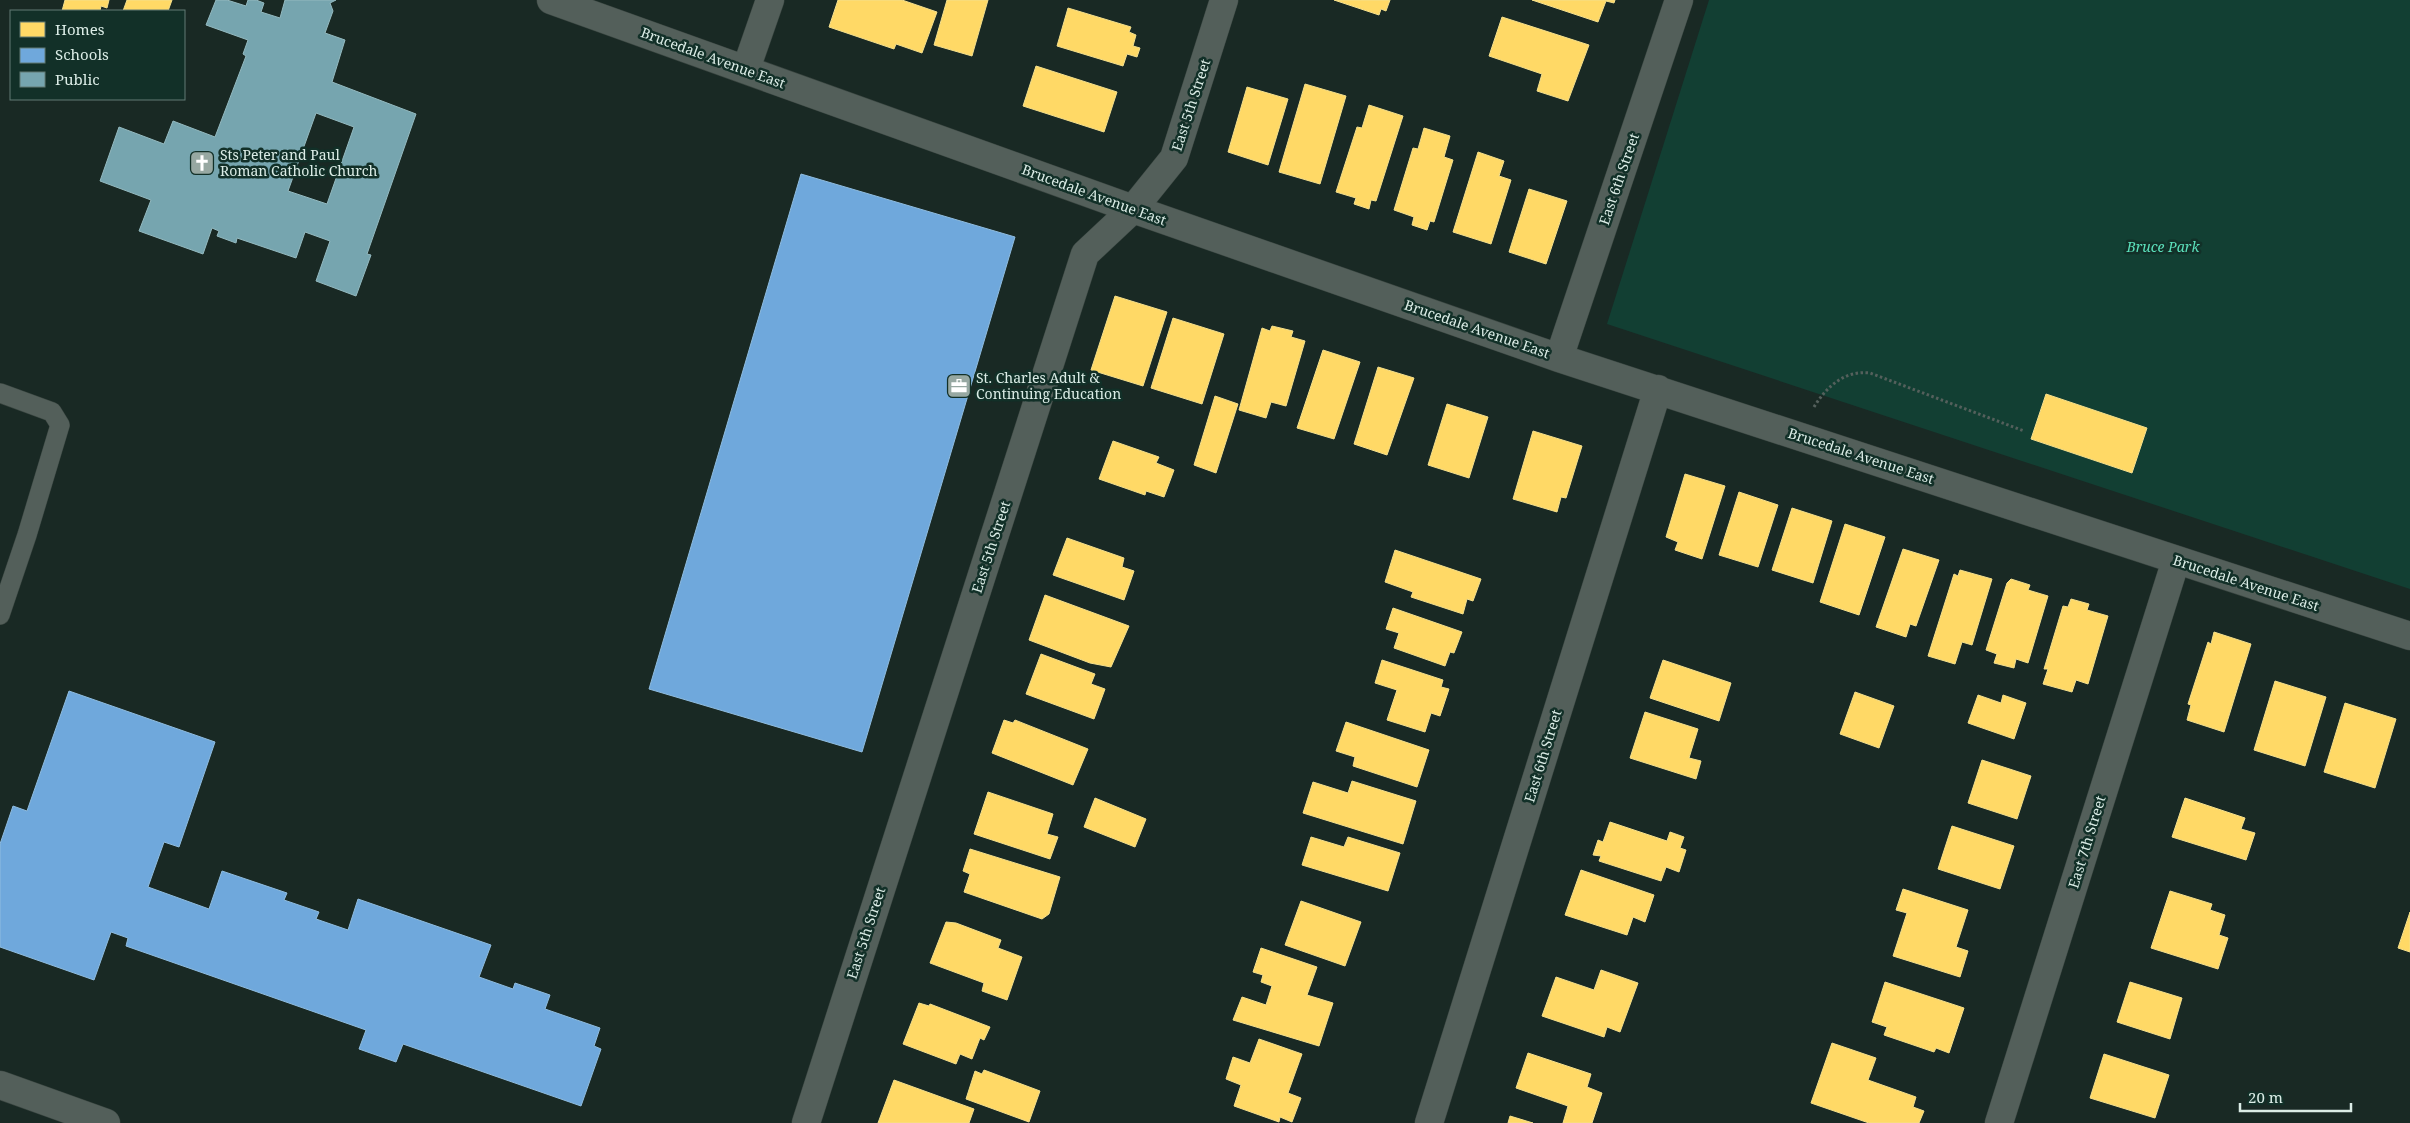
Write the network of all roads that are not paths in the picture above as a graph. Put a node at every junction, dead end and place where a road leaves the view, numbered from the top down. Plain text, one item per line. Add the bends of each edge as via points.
1 (551, 0) edge
2 (770, 0) edge
3 (1224, 0) edge
4 (1679, 0) edge
5 (746, 69) junction
6 (1133, 209) junction
7 (1559, 358) junction
8 (1658, 389) junction
9 (0, 393) edge
10 (2176, 560) junction
11 (0, 615) edge
12 (2410, 636) edge
13 (0, 1085) edge
14 (106, 1123) edge
15 (806, 1123) edge
16 (1428, 1123) edge
17 (1999, 1123) edge

1 - 5 street, Brucedale Avenue East
2 - 5 street
3 - 6 street, East 5th Street via 1174,158
4 - 7 street, East 6th Street
5 - 6 street, Brucedale Avenue East
6 - 7 street, Brucedale Avenue East
6 - 15 street, East 5th Street via 1085,254
7 - 8 street, Brucedale Avenue East
8 - 10 street, Brucedale Avenue East
8 - 16 street, East 6th Street
9 - 11 lane via 52,412 60,425
10 - 12 street, Brucedale Avenue East
10 - 17 street, East 7th Street
13 - 14 street

